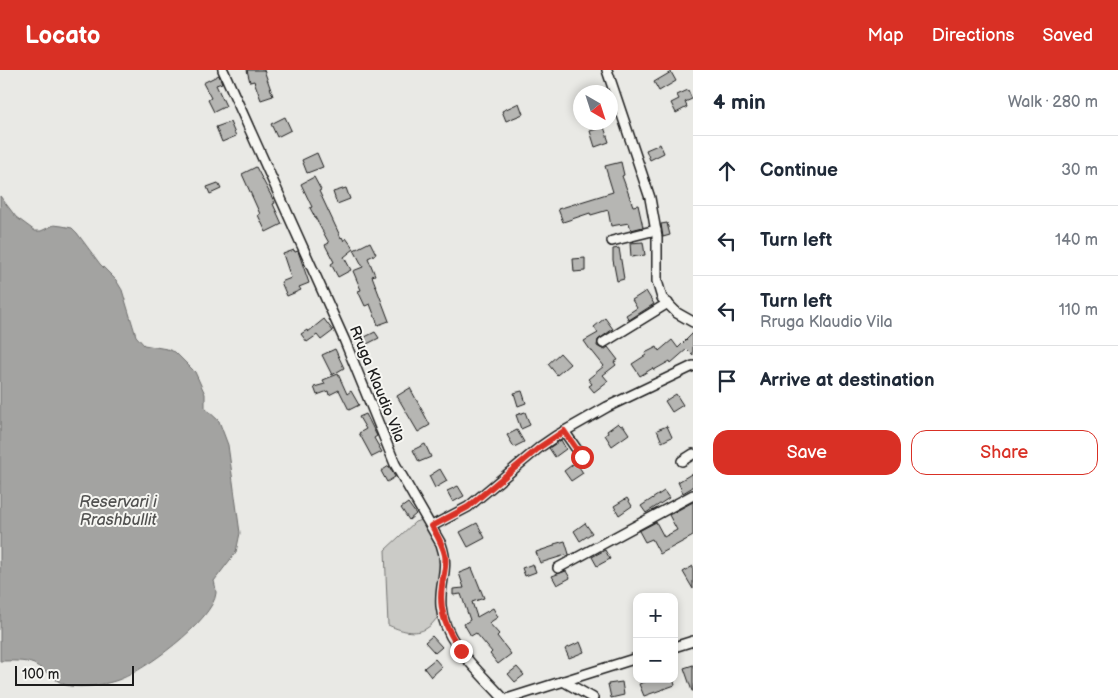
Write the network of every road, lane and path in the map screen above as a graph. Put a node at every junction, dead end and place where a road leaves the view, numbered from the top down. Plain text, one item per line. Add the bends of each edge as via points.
1 (223, 70) edge
2 (607, 70) edge
3 (656, 230) junction
4 (612, 241) dead end
5 (668, 303) junction
6 (693, 322) edge
7 (603, 343) dead end
8 (693, 366) edge
9 (564, 431) junction
10 (693, 454) edge
11 (582, 457) dead end
12 (682, 460) dead end
13 (693, 495) edge
14 (432, 526) junction
15 (558, 568) dead end
16 (693, 641) edge
17 (678, 646) edge
18 (633, 659) edge
19 (563, 682) junction
20 (503, 698) edge
21 (510, 698) edge
22 (593, 698) edge

1 - 14 street, Rruga Klaudio Vila via 344,339 395,464
2 - 3 street via 645,180
3 - 4 street
3 - 5 street via 657,281 662,298
5 - 6 street
5 - 7 street
8 - 9 street
9 - 11 street
9 - 14 street via 468,507
10 - 12 street
13 - 15 street
14 - 20 street, Rruga Klaudio Vila via 445,555 441,591 444,622 461,651
16 - 17 street
18 - 19 street
19 - 21 street
19 - 22 street

